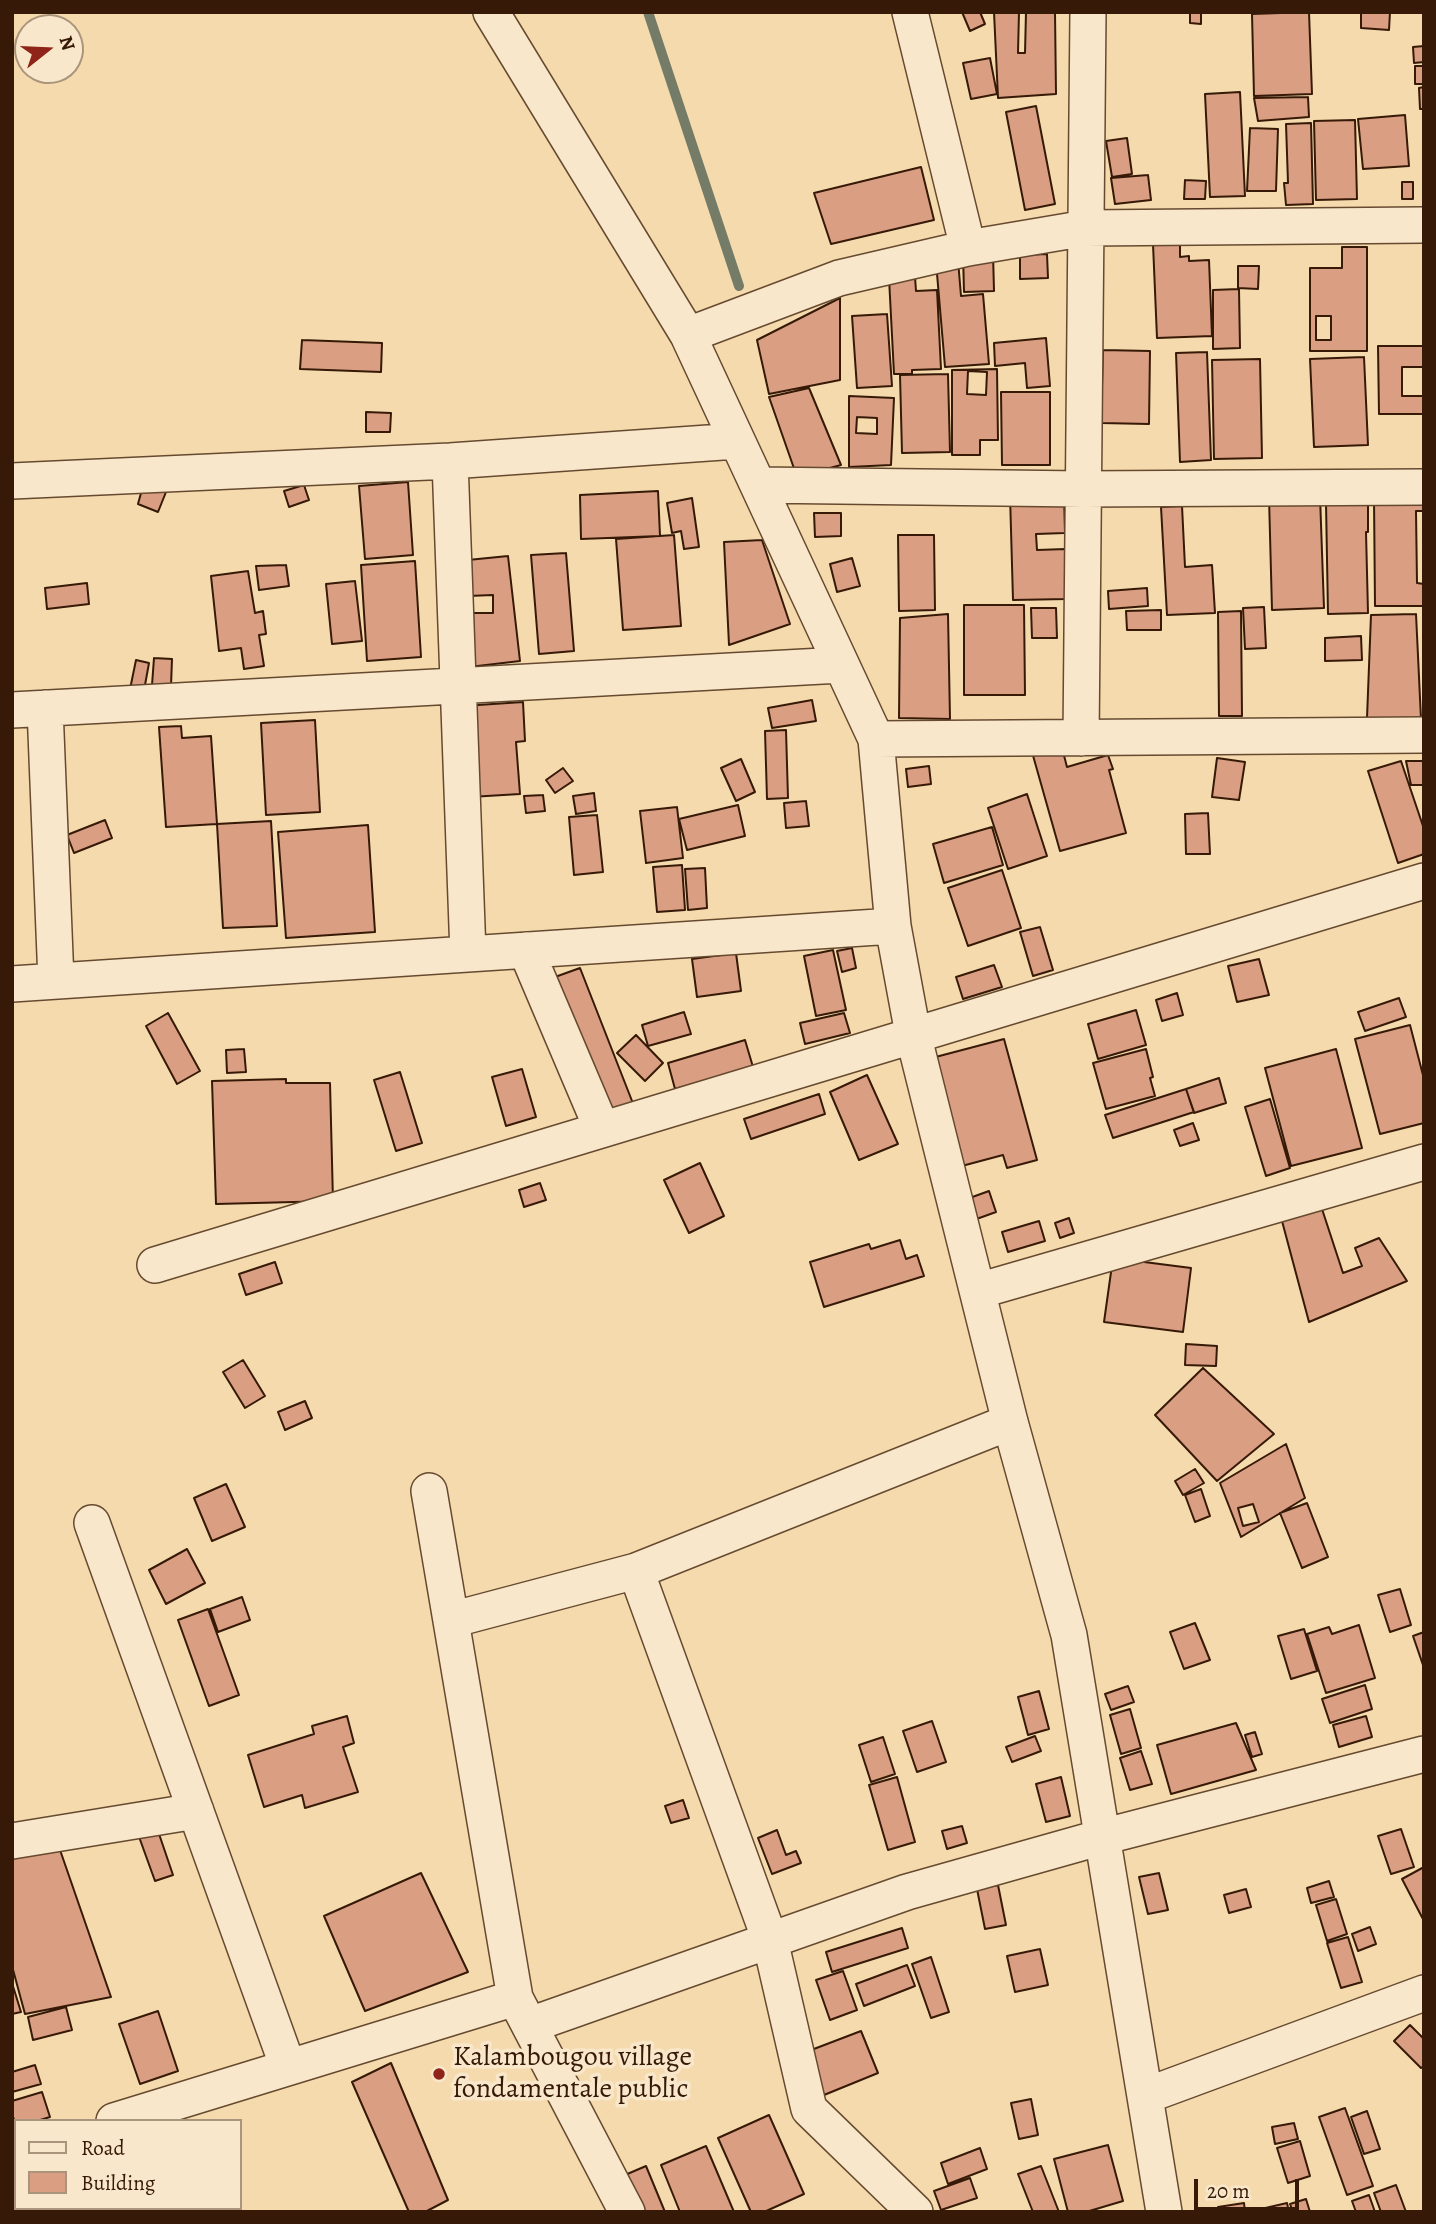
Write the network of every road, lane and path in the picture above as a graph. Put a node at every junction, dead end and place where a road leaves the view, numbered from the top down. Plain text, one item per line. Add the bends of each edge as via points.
1 (491, 12) edge
2 (911, 12) edge
3 (1088, 12) edge
4 (1424, 225) edge
5 (1086, 228) junction
6 (968, 248) junction
7 (688, 335) junction
8 (737, 440) junction
9 (450, 461) junction
10 (12, 481) edge
11 (758, 485) junction
12 (1424, 486) edge
13 (1083, 489) junction
14 (841, 665) junction
15 (458, 687) junction
16 (29, 709) edge
17 (1424, 735) edge
18 (1081, 738) junction
19 (876, 740) junction
20 (1424, 881) edge
21 (893, 926) junction
22 (526, 950) junction
23 (468, 954) junction
24 (56, 981) junction
25 (12, 984) edge
26 (913, 1034) junction
27 (602, 1129) junction
28 (1424, 1162) edge
29 (155, 1265) dead end
30 (978, 1291) junction
31 (1010, 1422) junction
32 (429, 1491) dead end
33 (92, 1523) dead end
34 (636, 1571) junction
35 (451, 1620) junction
36 (1424, 1754) edge
37 (196, 1811) junction
38 (1102, 1837) junction
39 (12, 1841) edge
40 (770, 1940) junction
41 (1424, 1993) edge
42 (523, 2011) junction
43 (288, 2067) junction
44 (1145, 2096) junction
45 (120, 2119) edge
46 (627, 2212) edge
47 (915, 2212) edge
48 (1164, 2212) edge

1 - 7 street
2 - 6 street
3 - 5 street
4 - 5 street
5 - 6 street
5 - 13 street
6 - 7 street via 839,278
7 - 8 street
8 - 9 street
8 - 11 street
9 - 10 street
9 - 15 street
11 - 13 street
11 - 14 street
12 - 13 street
13 - 18 street
14 - 15 street
14 - 19 street
15 - 16 street
15 - 23 street
16 - 24 street
17 - 18 street
18 - 19 street
19 - 21 street
20 - 26 street
21 - 22 street
21 - 26 street
22 - 23 street
22 - 27 street
23 - 24 street
24 - 25 street
26 - 27 street
26 - 30 street
27 - 29 street
28 - 30 street
30 - 31 street
31 - 34 street
31 - 38 street via 1069,1635
32 - 35 street
33 - 37 street
34 - 35 street
34 - 40 street
35 - 42 street
36 - 38 street
37 - 39 street
37 - 43 street
38 - 40 street via 907,1892
38 - 44 street
40 - 42 street
40 - 47 street via 809,2109
41 - 44 street
42 - 43 street
42 - 46 street
43 - 45 street
44 - 48 street

